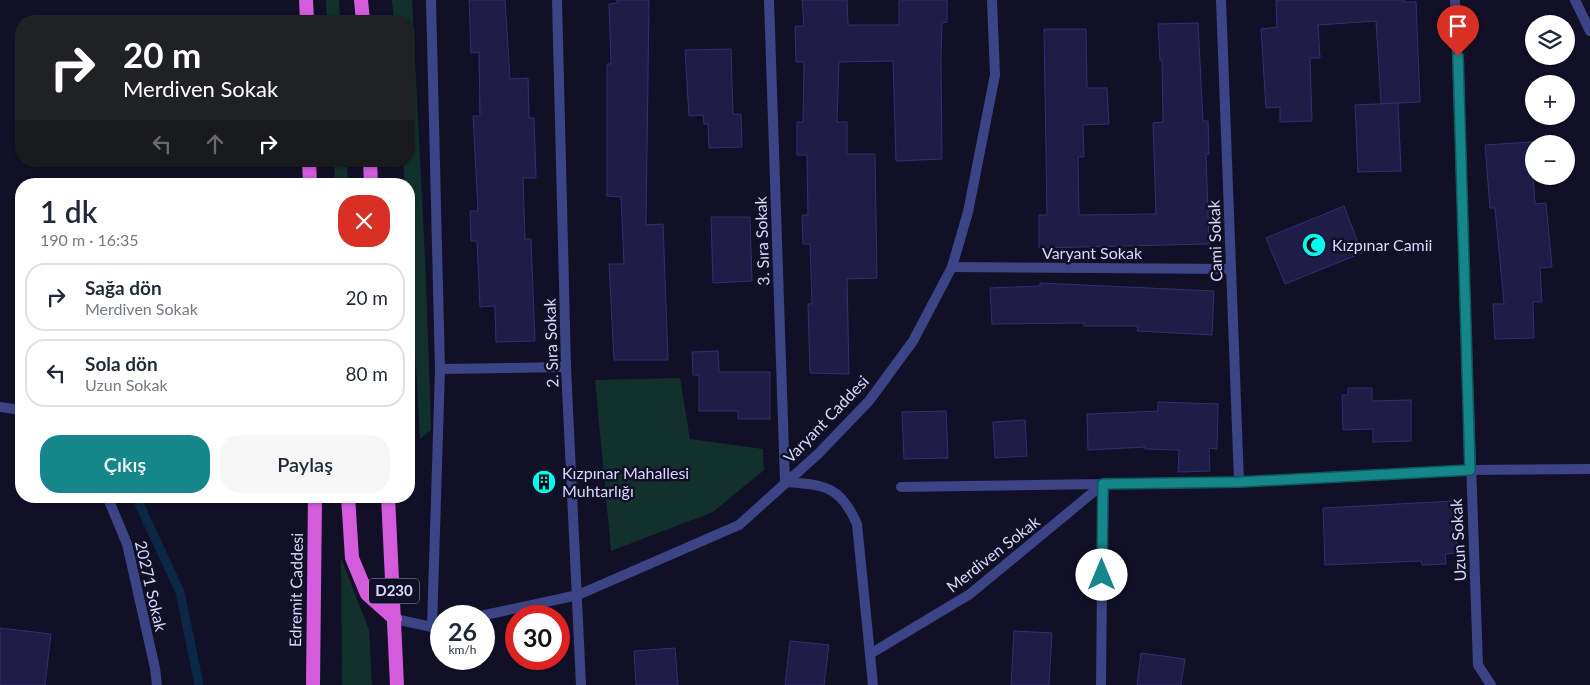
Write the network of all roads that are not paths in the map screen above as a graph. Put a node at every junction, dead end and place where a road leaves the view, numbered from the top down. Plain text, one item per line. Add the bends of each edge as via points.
1 (306, 0) edge
2 (361, 0) edge
3 (431, 0) edge
4 (557, 0) edge
5 (769, 0) edge
6 (992, 0) edge
7 (1221, 0) edge
8 (1455, 0) edge
9 (1575, 0) edge
10 (307, 15) edge
11 (362, 15) edge
12 (1590, 31) edge
13 (952, 267) junction
14 (1231, 269) junction
15 (566, 367) junction
16 (440, 369) junction
17 (0, 407) edge
18 (15, 409) edge
19 (1590, 469) edge
20 (1470, 470) junction
21 (785, 482) junction
22 (1239, 482) junction
23 (1103, 484) junction
24 (901, 487) dead end
25 (110, 503) edge
26 (315, 503) edge
27 (348, 503) edge
28 (388, 503) edge
29 (578, 595) junction
30 (437, 605) edge
31 (495, 613) edge
32 (395, 619) junction
33 (430, 625) edge
34 (870, 654) junction
35 (157, 685) edge
36 (313, 685) edge
37 (398, 685) edge
38 (581, 685) edge
39 (872, 685) edge
40 (1101, 685) edge
41 (1491, 685) edge

1 - 10 highway
2 - 11 highway
3 - 16 street
4 - 15 street, 2. Sıra Sokak
5 - 21 street, 3. Sıra Sokak
6 - 13 street, Varyant Caddesi via 995,75 968,212
7 - 14 street, Cami Sokak
8 - 20 street, Uzun Sokak
9 - 12 street
13 - 14 street, Varyant Sokak
13 - 21 street, Varyant Caddesi via 914,341 870,401
14 - 22 street, Cami Sokak
15 - 16 street
15 - 29 street, 2. Sıra Sokak
16 - 30 street
17 - 18 street
19 - 20 street
20 - 22 street
20 - 41 street, Uzun Sokak via 1478,665
21 - 29 street, Varyant Caddesi via 739,525
21 - 34 street via 819,484 836,493 849,506 857,524
22 - 23 street
23 - 24 street
23 - 34 street, Merdiven Sokak via 970,594
23 - 40 street
25 - 35 street, 20271 Sokak via 127,544
26 - 36 highway, Edremit Caddesi
27 - 32 highway via 352,558 367,594
28 - 32 highway, D230
29 - 31 street, Varyant Caddesi
29 - 38 street, 2. Sıra Sokak
32 - 33 street
32 - 37 highway, D230
34 - 39 street

